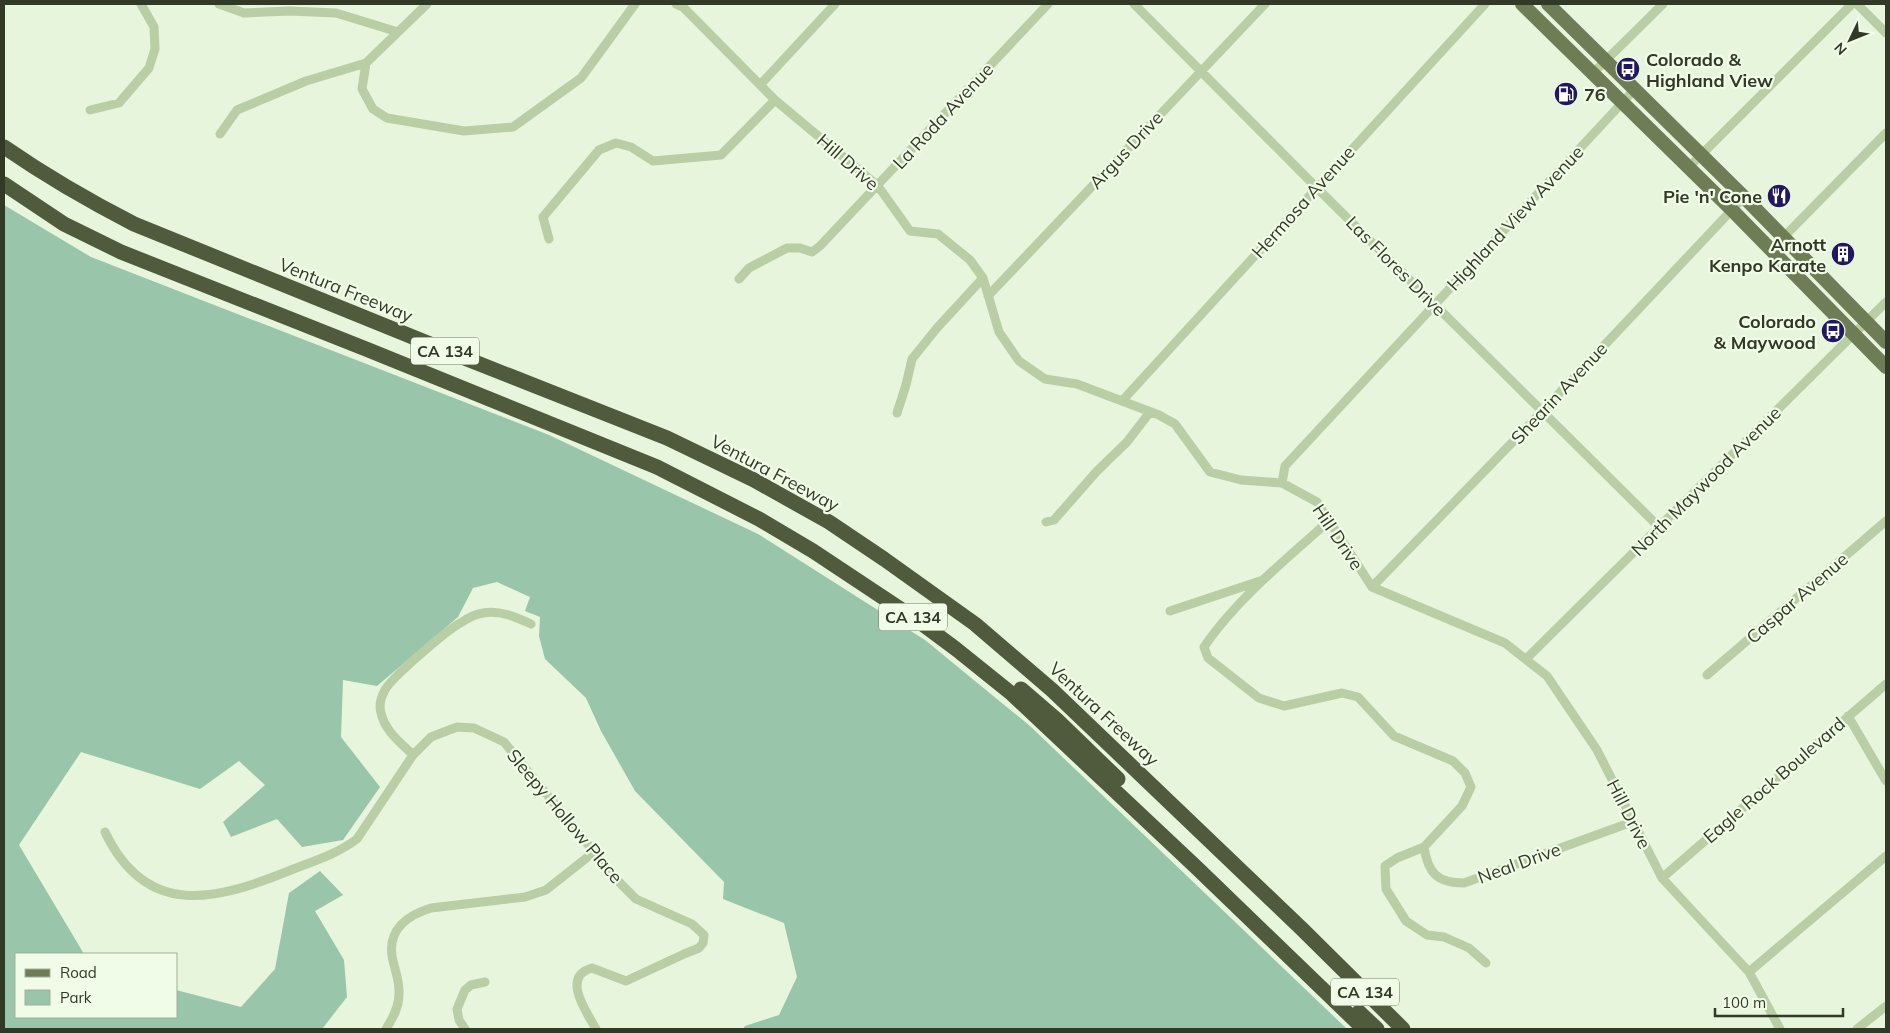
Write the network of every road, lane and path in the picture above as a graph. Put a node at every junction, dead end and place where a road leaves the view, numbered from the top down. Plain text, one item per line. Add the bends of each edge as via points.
1 (141, 4) edge
2 (219, 4) edge
3 (427, 4) edge
4 (635, 4) edge
5 (676, 4) edge
6 (835, 4) edge
7 (1048, 4) edge
8 (1134, 4) edge
9 (1265, 4) edge
10 (1485, 4) edge
11 (1522, 4) edge
12 (1548, 4) edge
13 (1663, 4) edge
14 (1852, 4) edge
15 (1857, 4) edge
16 (398, 32) junction
17 (1886, 33) edge
18 (1606, 61) junction
19 (366, 63) junction
20 (1201, 71) junction
21 (1592, 74) junction
22 (760, 85) junction
23 (1634, 90) junction
24 (775, 100) junction
25 (1622, 102) junction
26 (90, 110) dead end
27 (1886, 133) edge
28 (220, 134) dead end
29 (4, 147) edge
30 (1701, 156) junction
31 (4, 159) edge
32 (1688, 168) junction
33 (4, 184) edge
34 (878, 186) junction
35 (1317, 188) junction
36 (1744, 197) junction
37 (1732, 210) junction
38 (1784, 237) junction
39 (549, 239) dead end
40 (1772, 250) junction
41 (983, 278) junction
42 (739, 279) dead end
43 (988, 296) junction
44 (1886, 302) edge
45 (1434, 304) junction
46 (1867, 322) junction
47 (1854, 335) junction
48 (1886, 342) edge
49 (366, 349) junction
50 (1886, 367) edge
51 (1122, 401) junction
52 (1542, 411) junction
53 (1150, 412) junction
54 (897, 413) dead end
55 (1282, 483) junction
56 (1329, 521) junction
57 (1886, 521) edge
58 (1046, 522) dead end
59 (1659, 527) junction
60 (884, 559) junction
61 (1263, 581) junction
62 (1372, 587) junction
63 (1170, 611) dead end
64 (532, 624) dead end
65 (1526, 659) junction
66 (1707, 675) dead end
67 (1886, 684) edge
68 (1848, 716) junction
69 (413, 755) junction
70 (1886, 781) edge
71 (1632, 822) junction
72 (105, 832) dead end
73 (1424, 847) junction
74 (594, 852) junction
75 (1886, 856) edge
76 (1662, 878) junction
77 (1327, 954) junction
78 (1486, 963) dead end
79 (1749, 972) junction
80 (485, 982) dead end
81 (1886, 1006) edge
82 (386, 1029) edge
83 (466, 1029) edge
84 (596, 1029) edge
85 (1364, 1029) edge
86 (1377, 1029) edge
87 (1390, 1029) edge
88 (1403, 1029) edge
89 (1780, 1029) edge
90 (1857, 1029) edge

1 - 26 street via 154,27 155,48 149,68 119,103
2 - 16 street via 244,13 336,13
3 - 16 street
4 - 19 street via 581,78 513,127 464,131 387,118 374,109 362,89
5 - 22 street, Hill Drive via 683,6
6 - 22 street
7 - 34 street, La Roda Avenue
8 - 20 street, Las Flores Drive
9 - 20 street, Argus Drive
10 - 35 street, Hermosa Avenue
11 - 21 main road
12 - 18 main road
13 - 18 street
14 - 30 street
15 - 17 street
16 - 19 street
18 - 21 street
18 - 23 main road
19 - 28 street via 306,81 237,110
20 - 35 street, Las Flores Drive
20 - 43 street, Argus Drive
21 - 25 main road
22 - 24 street, Hill Drive
23 - 25 street, Highland View Avenue
23 - 30 main road
24 - 34 street, Hill Drive
24 - 39 street via 721,155 653,161 616,142 599,150 543,217
25 - 32 main road
25 - 45 street, Highland View Avenue
27 - 38 street
29 - 60 highway, Ventura Freeway / CA 134 via 82,197 134,224 667,438 771,489
30 - 32 street
30 - 36 main road
31 - 60 highway via 54,192 121,228 653,442 783,507 866,557
32 - 37 main road
33 - 49 highway, CA 134 via 64,224 121,252
34 - 41 street, Hill Drive via 910,231 938,234 970,260
34 - 42 street, La Roda Avenue via 812,252 787,248 749,268
35 - 45 street, Las Flores Drive
35 - 51 street, Hermosa Avenue
36 - 37 street, Shearin Avenue
36 - 38 main road
37 - 40 main road
37 - 52 street, Shearin Avenue
38 - 40 street
38 - 46 main road
40 - 47 main road
41 - 43 street, Hill Drive
41 - 54 street via 912,359
43 - 51 street, Hill Drive via 999,332 1019,361 1045,379 1077,384
44 - 46 street, North Maywood Avenue
45 - 52 street, Las Flores Drive
45 - 55 street, Highland View Avenue via 1285,466
46 - 47 street, North Maywood Avenue
46 - 48 main road
47 - 50 main road
47 - 59 street, North Maywood Avenue
49 - 85 highway, CA 134 via 657,467 766,523 903,610 1012,694
49 - 86 highway via 396,353 620,442 785,522 880,582 964,642 1057,720
51 - 53 street, Hill Drive
52 - 59 street, Las Flores Drive
52 - 62 street, Shearin Avenue
53 - 55 street, Hill Drive via 1175,424 1210,472 1241,480
53 - 58 street via 1127,442 1096,471 1054,520
55 - 56 street, Hill Drive via 1317,502
56 - 61 street
56 - 62 street, Hill Drive
57 - 66 street, Caspar Avenue
59 - 65 street, North Maywood Avenue
60 - 77 highway, Ventura Freeway / CA 134 via 975,624 1052,690
61 - 63 street
61 - 73 street via 1212,634 1204,647 1208,658 1259,698 1284,706 1342,694 1358,697 1394,736 1453,761 1465,773 1470,787 1462,806
62 - 65 street, Hill Drive via 1505,643
64 - 69 street via 496,612 482,613 449,631 393,680 381,700 381,712 388,730
65 - 71 street, Hill Drive via 1547,676 1597,750
67 - 68 street, Eagle Rock Boulevard
68 - 70 street
68 - 76 street, Eagle Rock Boulevard
69 - 72 street, Sleepy Hollow Place via 356,839 345,848 277,876 224,892 180,896 151,886 128,868
69 - 74 street, Sleepy Hollow Place via 431,737 457,727 474,728 504,742
71 - 73 street, Neal Drive via 1464,882 1443,881 1436,876 1429,868
71 - 76 street, Hill Drive
73 - 78 street via 1385,866 1386,889 1406,921 1427,934 1444,937 1469,948
74 - 82 street via 538,894 431,908 406,918 392,941 400,993 396,1012
74 - 84 street, Sleepy Hollow Place via 636,899 692,924 704,935 699,948 626,981 592,968 583,972 577,979 577,990
75 - 79 street
76 - 79 street, Hill Drive
77 - 87 highway via 1335,976
77 - 88 highway, Ventura Freeway / CA 134
79 - 89 street, Hill Drive
80 - 83 street via 465,990 457,1009 459,1020
81 - 90 street

